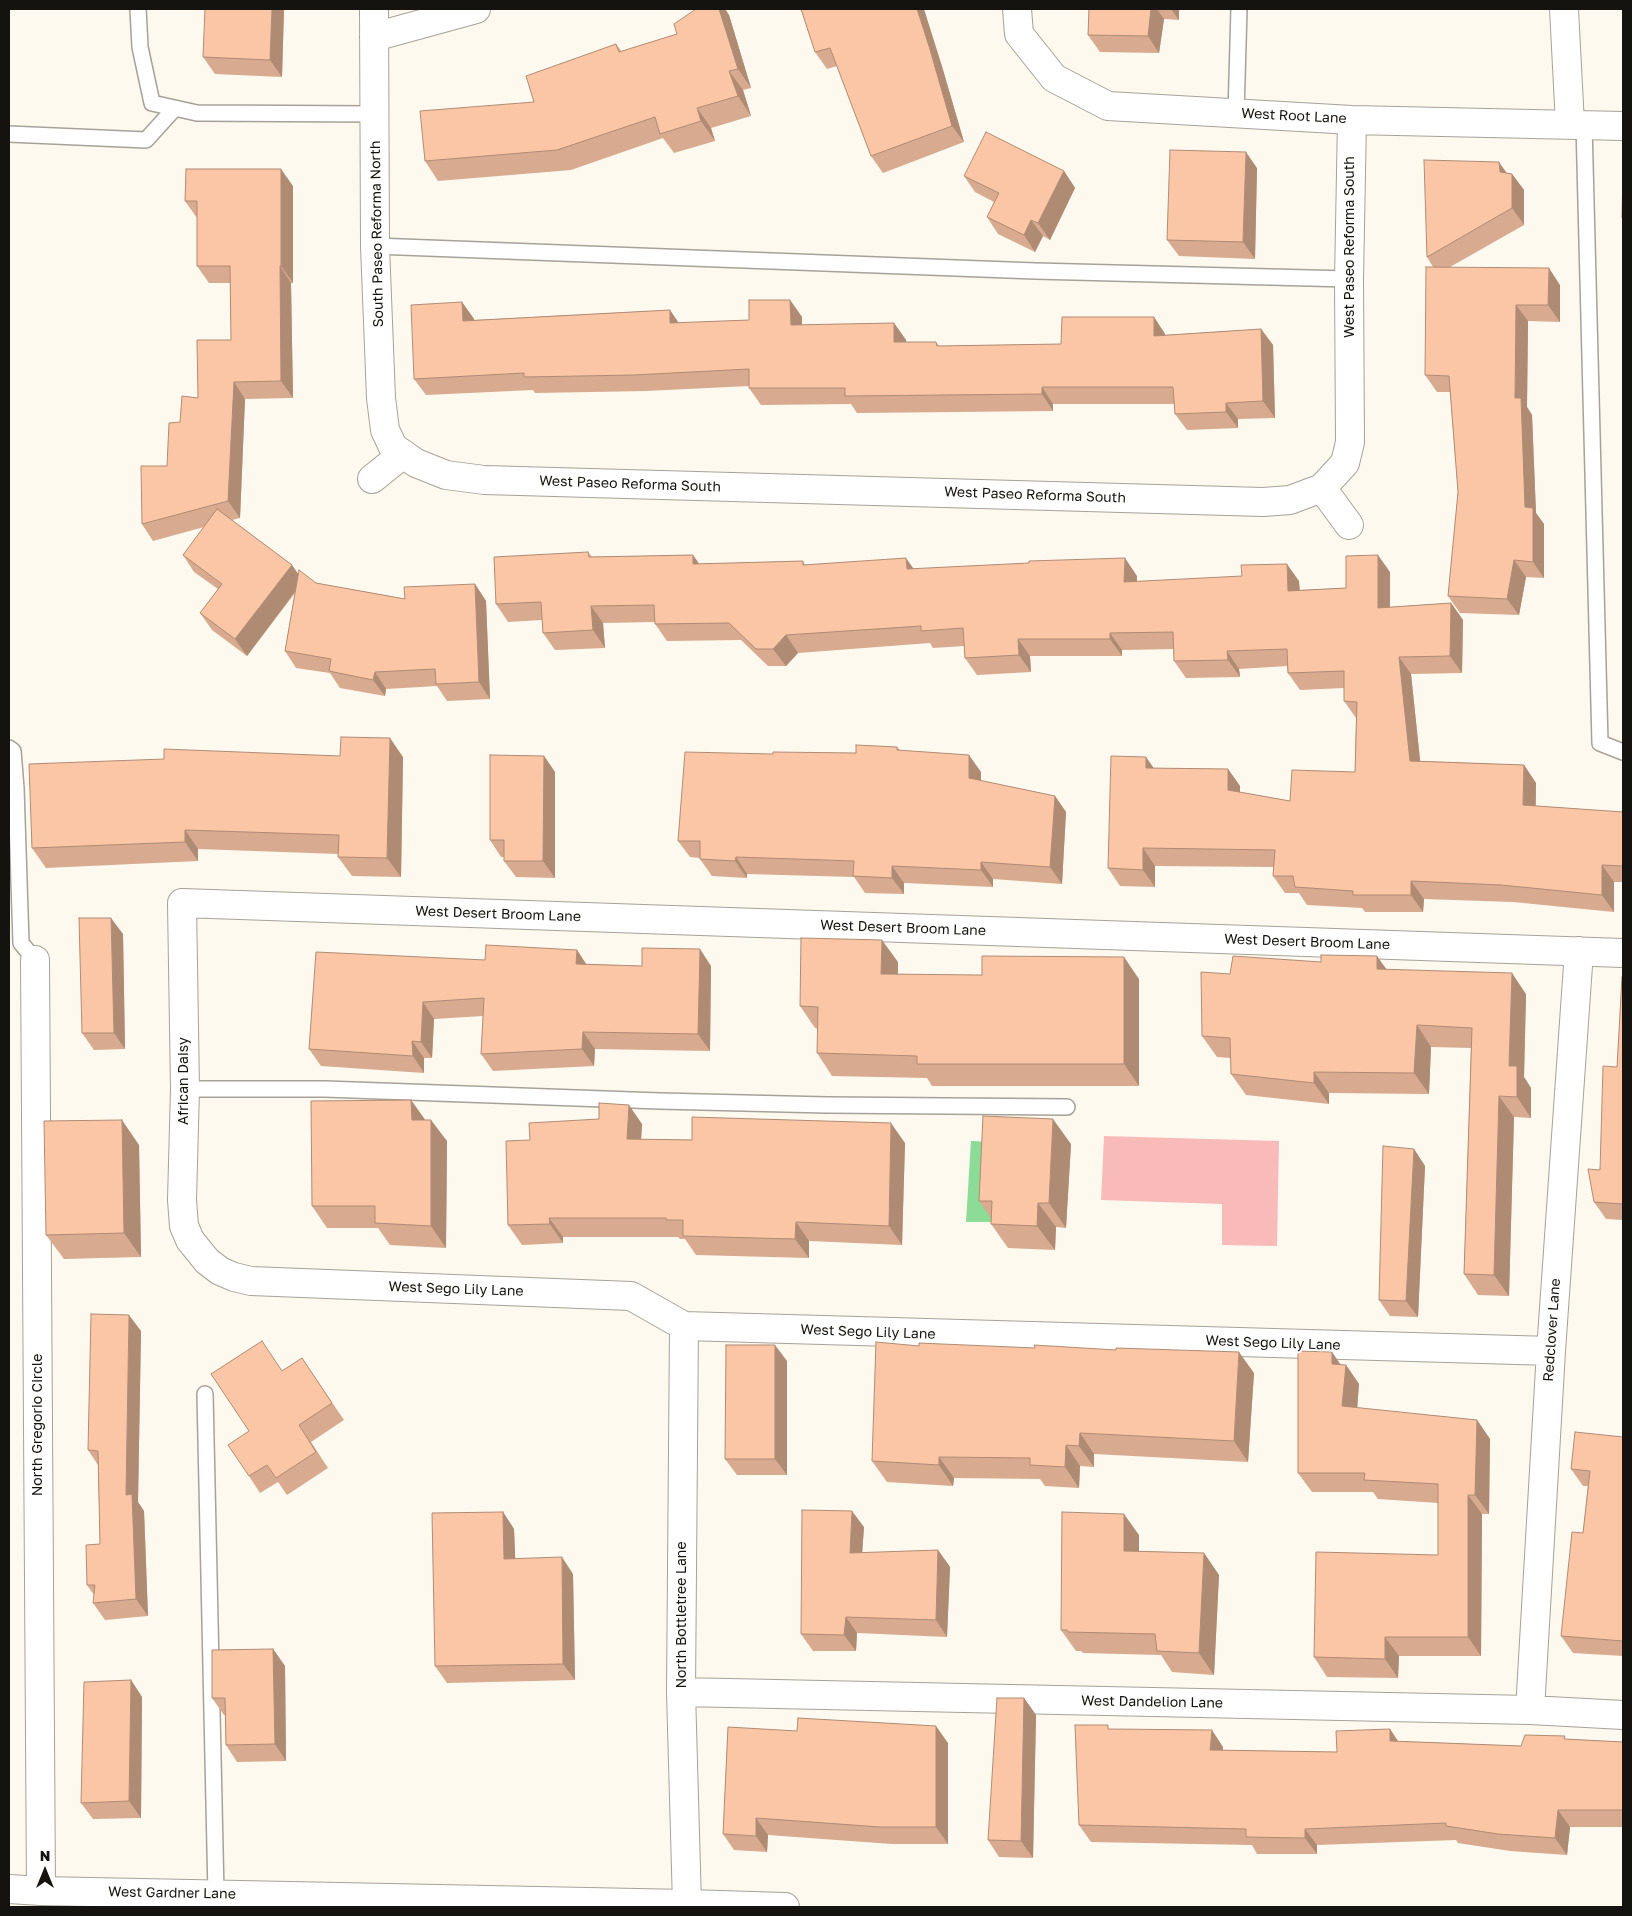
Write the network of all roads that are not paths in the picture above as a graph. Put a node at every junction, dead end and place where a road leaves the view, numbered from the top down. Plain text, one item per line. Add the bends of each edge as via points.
1 (138, 9) edge
2 (374, 9) edge
3 (476, 9) edge
4 (1017, 9) edge
5 (1239, 9) edge
6 (1564, 9) edge
7 (374, 37) junction
8 (175, 108) junction
9 (1236, 113) junction
10 (374, 114) junction
11 (1352, 120) junction
12 (1577, 124) junction
13 (1623, 126) edge
14 (9, 134) edge
15 (375, 246) junction
16 (1349, 279) junction
17 (385, 430) joint
18 (403, 454) junction
19 (372, 479) dead end
20 (1322, 488) junction
21 (1349, 525) dead end
22 (9, 748) edge
23 (1623, 752) edge
24 (182, 903) joint
25 (1579, 951) junction
26 (1623, 953) edge
27 (36, 960) joint
28 (185, 1089) junction
29 (1067, 1107) dead end
30 (201, 1254) joint
31 (684, 1326) junction
32 (1551, 1351) junction
33 (205, 1394) dead end
34 (681, 1692) junction
35 (1530, 1710) junction
36 (1623, 1715) edge
37 (9, 1888) edge
38 (41, 1891) junction
39 (232, 1899) edge
40 (134, 1900) edge
41 (553, 1904) edge
42 (687, 1905) edge
43 (785, 1907) edge

1 - 8 lane via 140,47 152,103
2 - 7 street, South Paseo Reforma North
3 - 7 street
4 - 9 street, West Root Lane via 1019,34 1054,78 1108,106
5 - 9 lane
6 - 12 street
7 - 10 street, South Paseo Reforma North
8 - 10 lane via 197,113
8 - 14 lane via 146,140
9 - 11 street, West Root Lane
10 - 15 street, South Paseo Reforma North
11 - 12 street, West Root Lane
11 - 16 street, West Paseo Reforma South
12 - 13 street, West Root Lane
12 - 23 lane via 1600,743
15 - 16 lane via 1035,271
15 - 17 street, South Paseo Reforma North
16 - 20 street, West Paseo Reforma South via 1350,442 1345,463
17 - 18 street, West Paseo Reforma South via 393,446
18 - 19 street
18 - 20 street, West Paseo Reforma South via 446,475 484,480 1263,502 1290,500
20 - 21 street
22 - 27 lane via 13,752 16,788 21,943
24 - 25 street, West Desert Broom Lane
24 - 28 street, African Daisy
25 - 26 street, West Desert Broom Lane
25 - 32 street, Redclover Lane
27 - 38 street, North Gregorio Circle
28 - 29 lane via 325,1089 807,1105
28 - 30 street, African Daisy via 184,1226
30 - 31 street, West Sego Lily Lane via 220,1271 251,1281 631,1296
31 - 32 street, West Sego Lily Lane
31 - 34 street, North Bottletree Lane
32 - 35 street, Redclover Lane
33 - 39 lane
34 - 35 street, West Dandelion Lane
34 - 42 street, North Bottletree Lane
35 - 36 street, West Dandelion Lane
37 - 38 street, West Gardner Lane
38 - 40 street, West Gardner Lane
39 - 40 street, West Gardner Lane
39 - 41 street, West Gardner Lane
41 - 42 street, West Gardner Lane
42 - 43 street, West Gardner Lane

